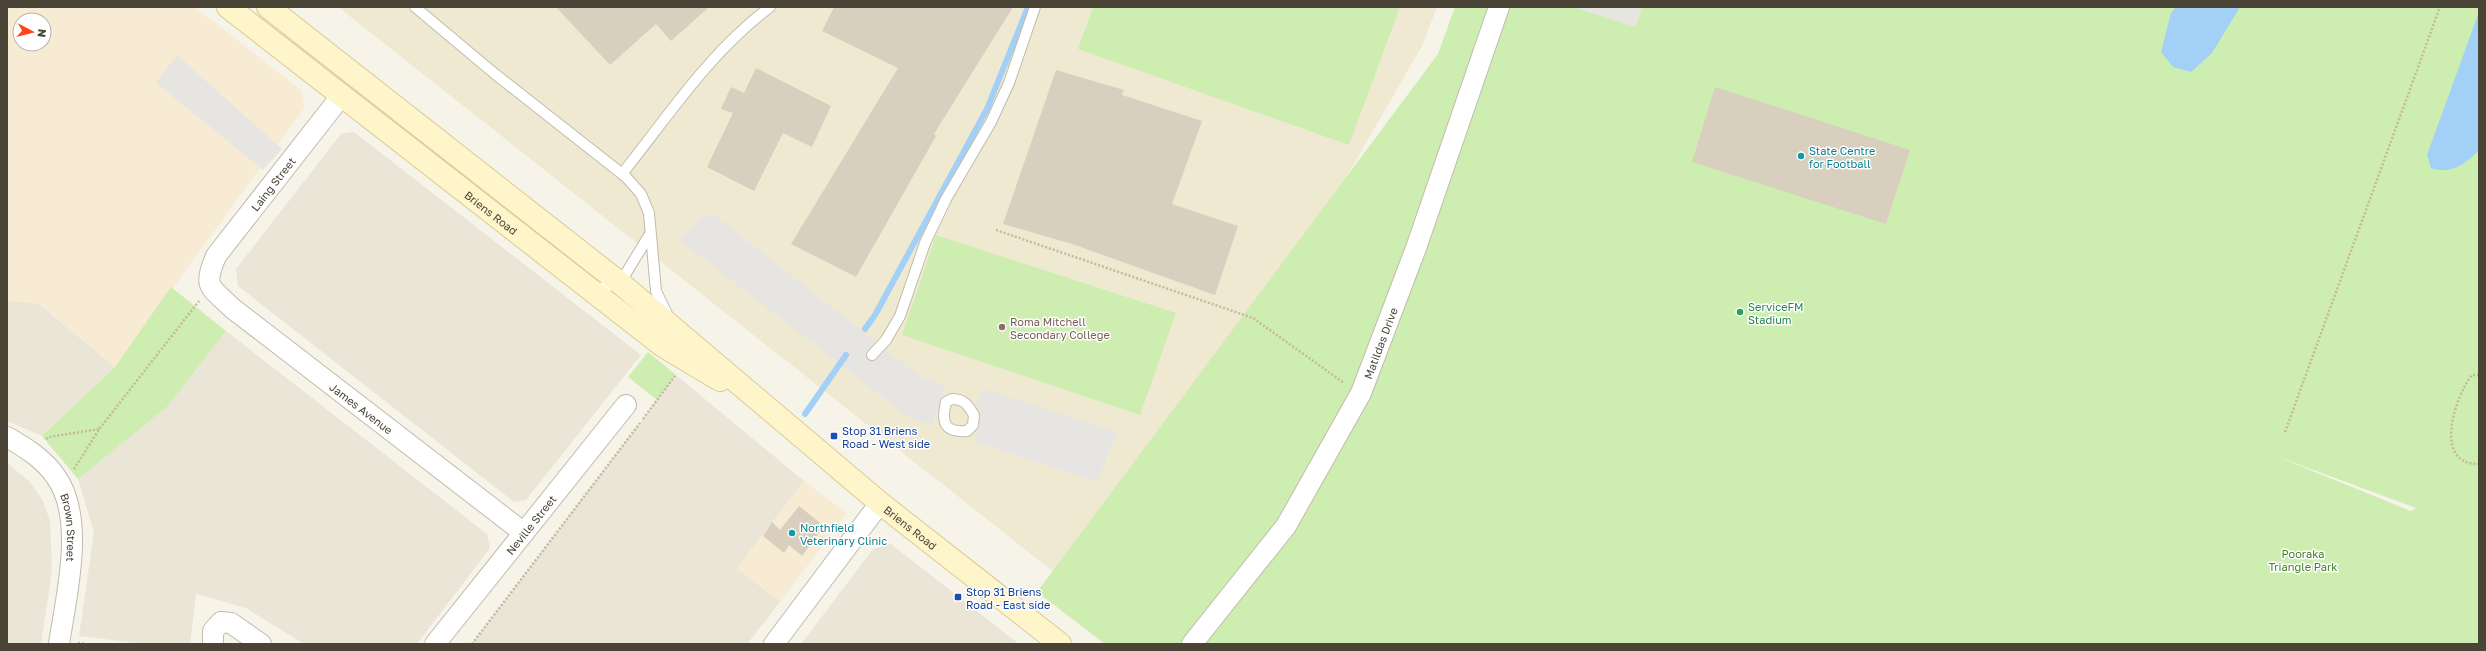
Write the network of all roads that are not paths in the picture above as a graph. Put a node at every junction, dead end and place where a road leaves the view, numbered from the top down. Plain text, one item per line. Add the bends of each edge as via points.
1 (228, 7) edge
2 (268, 7) edge
3 (415, 7) edge
4 (770, 7) edge
5 (1035, 7) edge
6 (1499, 7) edge
7 (357, 75) junction
8 (342, 95) junction
9 (622, 174) junction
10 (650, 234) junction
11 (209, 281) joint
12 (620, 283) junction
13 (591, 291) junction
14 (672, 325) junction
15 (872, 355) dead end
16 (626, 405) dead end
17 (764, 406) junction
18 (7, 437) edge
19 (880, 502) junction
20 (524, 533) junction
21 (59, 644) edge
22 (213, 644) edge
23 (261, 644) edge
24 (435, 644) edge
25 (774, 644) edge
26 (1060, 644) edge
27 (1192, 644) edge

1 - 8 main road, Briens Road
2 - 7 main road, Briens Road
3 - 9 lane
4 - 9 lane via 731,40 699,74
5 - 15 lane via 1009,83 991,122 946,199 925,243 900,316 886,340
6 - 27 street, Matildas Drive via 1416,248 1361,393 1286,526
7 - 8 main road
7 - 12 main road, Briens Road
8 - 11 street, Laing Street via 216,256
8 - 13 main road, Briens Road
9 - 10 lane via 641,194 649,214
10 - 12 lane
10 - 14 lane via 656,291
11 - 20 street, James Avenue via 232,308
12 - 13 lane
12 - 14 main road, Briens Road
13 - 17 main road, Briens Road via 663,346
14 - 17 main road, Briens Road
16 - 20 street, Neville Street
17 - 19 main road, Briens Road
18 - 21 street, Brown Street via 31,452 57,478 73,531 71,569
19 - 25 street
19 - 26 main road, Briens Road
20 - 24 street, Neville Street
22 - 23 street via 213,631 221,622 231,623

